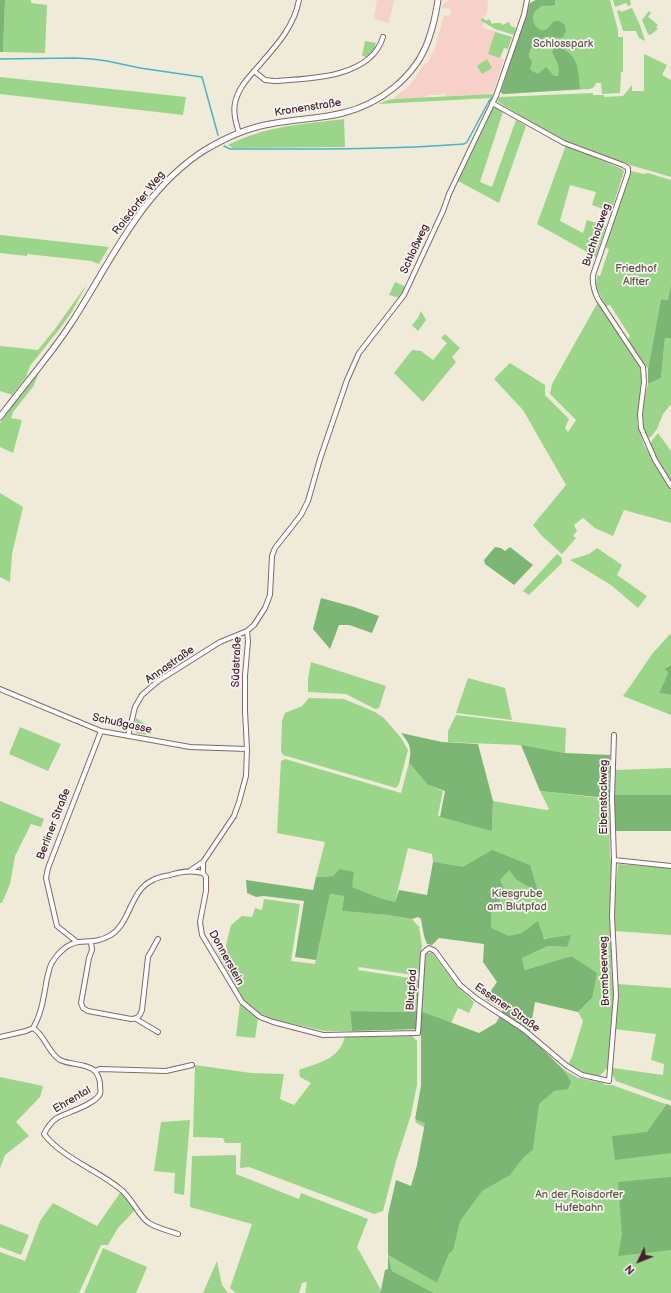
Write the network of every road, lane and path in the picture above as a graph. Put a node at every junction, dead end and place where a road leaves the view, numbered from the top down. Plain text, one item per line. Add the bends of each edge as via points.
1 (299, 0) edge
2 (438, 0) edge
3 (527, 0) edge
4 (383, 37) dead end
5 (254, 71) junction
6 (492, 103) junction
7 (240, 133) junction
8 (1, 416) edge
9 (671, 486) edge
10 (309, 499) joint
11 (247, 631) junction
12 (0, 689) edge
13 (101, 731) junction
14 (614, 735) dead end
15 (128, 736) junction
16 (248, 749) junction
17 (614, 860) junction
18 (203, 862) junction
19 (671, 866) edge
20 (191, 870) junction
21 (203, 873) junction
22 (158, 939) dead end
23 (77, 942) junction
24 (91, 942) junction
25 (426, 949) joint
26 (136, 1019) junction
27 (33, 1028) junction
28 (158, 1032) dead end
29 (418, 1033) joint
30 (0, 1037) edge
31 (192, 1065) dead end
32 (95, 1071) junction
33 (609, 1081) joint
34 (178, 1234) dead end

1 - 5 street via 296,15 289,28
2 - 7 street, Kronenstraße via 431,33 421,55 400,82 382,96 345,113 270,124
3 - 6 street, Schloßweg via 520,28
4 - 5 street via 373,54 357,66 340,73 274,81 262,78
5 - 7 street via 240,90 235,102 235,116
6 - 9 street, Buchholzweg via 559,140 628,168 592,283 598,299 642,367 644,382 641,428 655,460
6 - 10 street, Schloßweg via 404,295 354,362 326,440
7 - 8 street, Roisdorfer Weg via 188,162 155,195 116,250 62,337
10 - 11 street, Südstraße via 301,515 275,548 272,556 270,594 265,608
11 - 15 street, Annastraße via 220,642 158,681 142,695 135,707
11 - 16 street, Südstraße via 245,690
12 - 13 street, Schußgasse
13 - 15 street, Schußgasse
13 - 23 street, Berliner Straße via 50,861 46,878 57,926
14 - 17 street, Eibenstockweg
15 - 16 street, Schußgasse via 190,747
16 - 18 street via 246,776 234,816
17 - 19 street
17 - 33 street, Brombeerweg via 612,916 616,995
18 - 20 street
18 - 21 street, Donnerstein
20 - 21 street
20 - 24 street via 153,880 144,886 113,934
21 - 29 street, Donnerstein via 206,877 206,891 200,922 202,935 242,1002 252,1012 274,1022 323,1034
22 - 26 street via 148,957 142,1010
23 - 24 street
23 - 27 street via 59,953 51,963 40,1012
24 - 26 street via 92,950 81,1003 83,1008
25 - 29 street, Blutpfad via 423,953
25 - 33 street, Essener Straße via 435,952 460,985 523,1029 567,1066 582,1076
26 - 28 street
27 - 30 street
27 - 32 street, Ehrental via 62,1061 89,1067
31 - 32 street via 166,1071
32 - 34 street, Ehrental via 100,1080 98,1096 90,1103 56,1118 44,1134 49,1141 120,1188 149,1223

